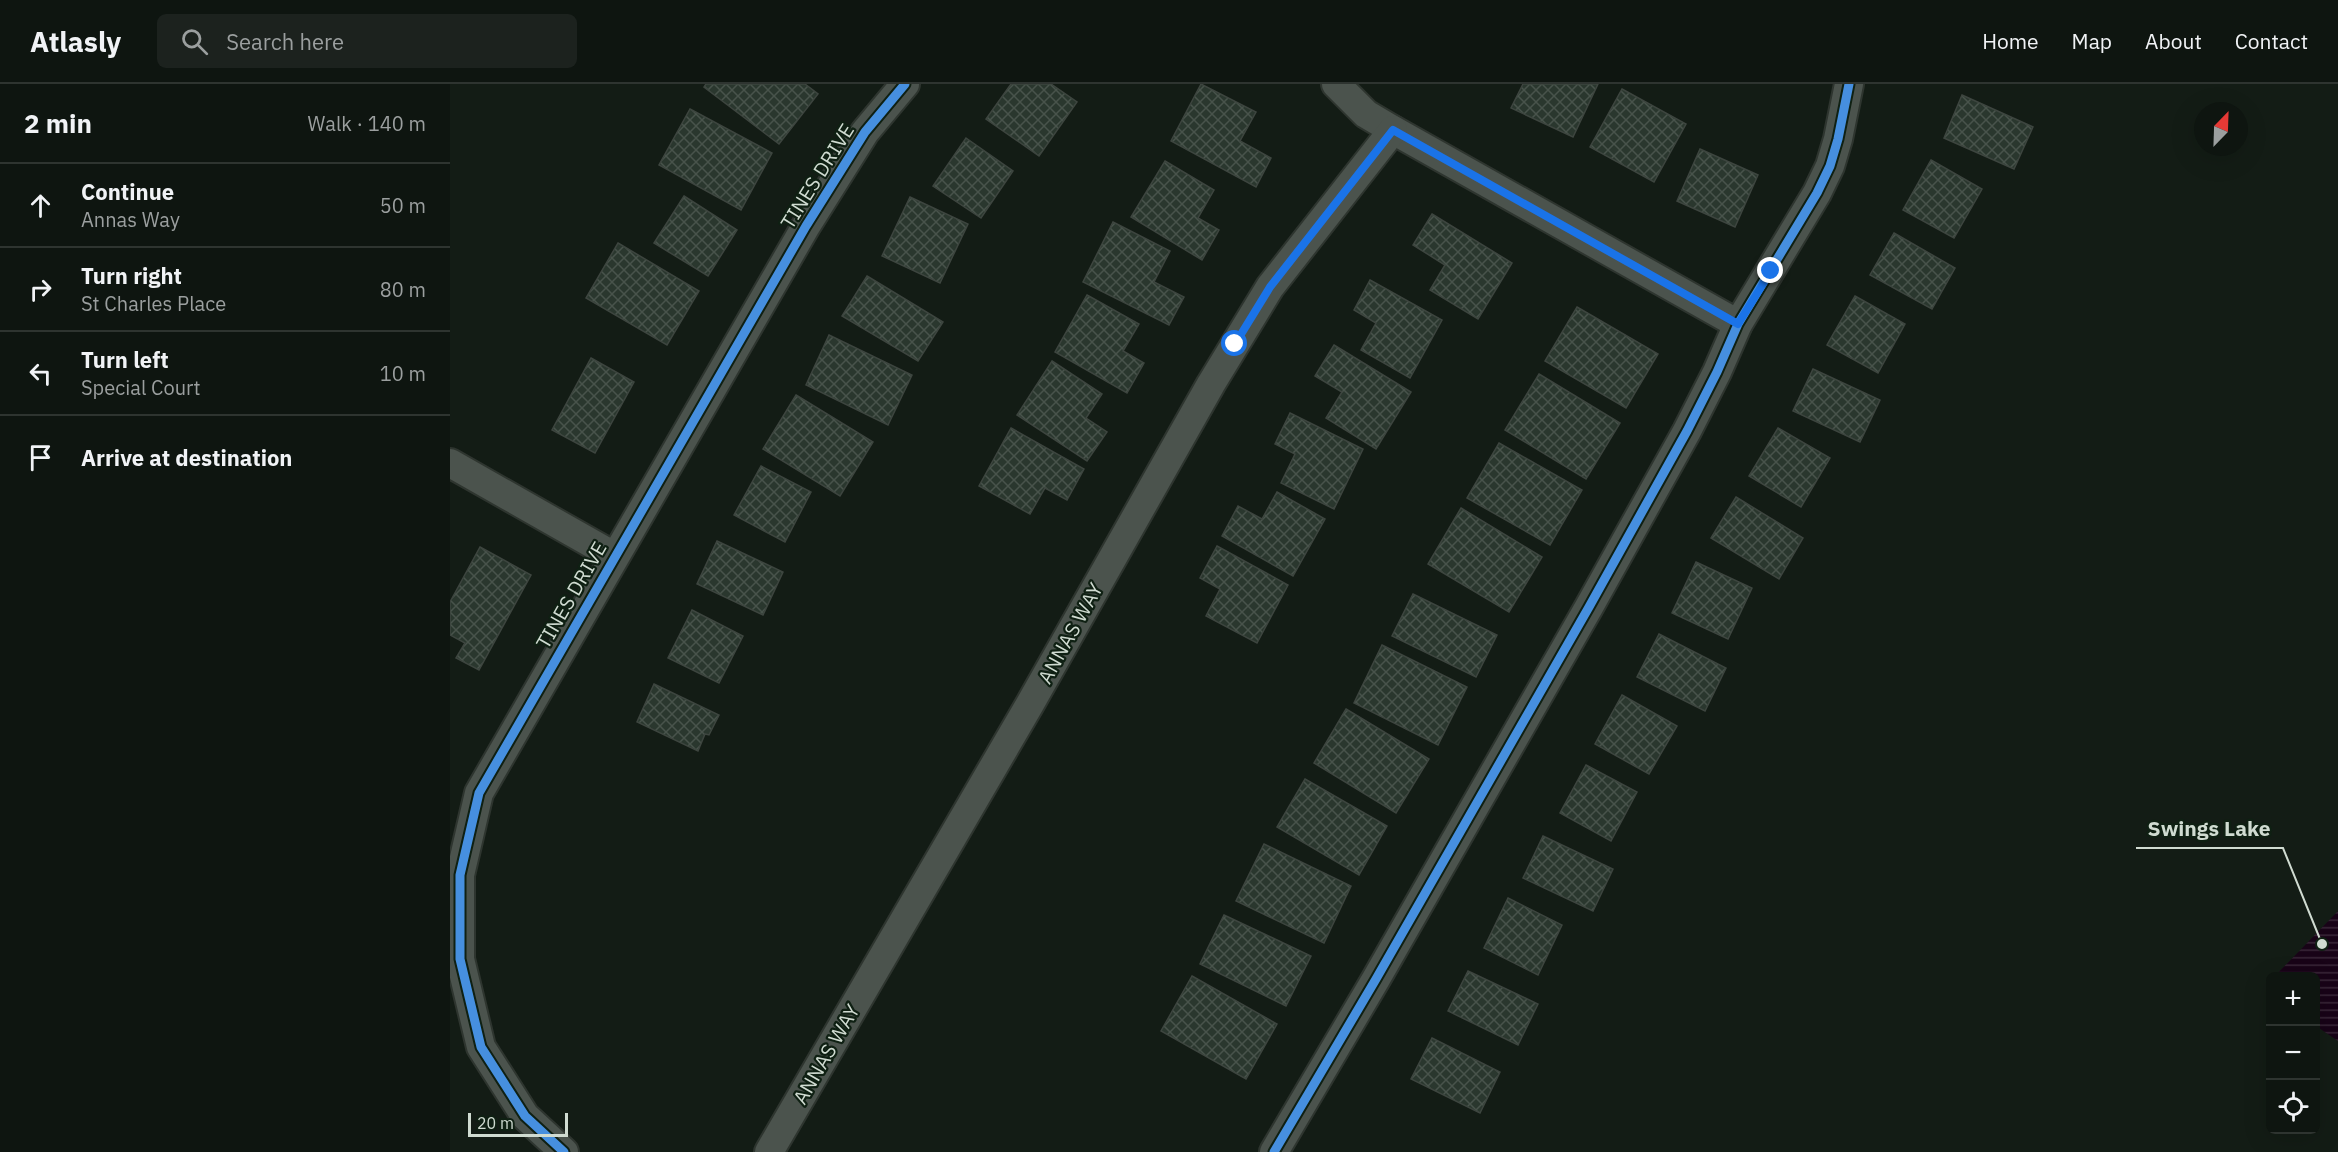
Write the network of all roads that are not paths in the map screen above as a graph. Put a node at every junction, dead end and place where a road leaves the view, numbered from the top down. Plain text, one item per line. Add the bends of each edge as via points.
1 (905, 84) edge
2 (1336, 84) edge
3 (1849, 84) edge
4 (1393, 130) junction
5 (1738, 324) junction
6 (450, 463) edge
7 (614, 556) junction
8 (564, 1152) edge
9 (769, 1152) edge
10 (1274, 1152) edge

1 - 7 street, TINES DRIVE via 865,132 806,226
2 - 4 street via 1366,114
3 - 5 street via 1830,166 1800,224
4 - 5 street
4 - 9 street, ANNAS WAY via 1264,297
5 - 10 street via 1687,431 1595,597
6 - 7 street
7 - 8 street, TINES DRIVE via 479,793 460,875 460,958 481,1047 525,1116

